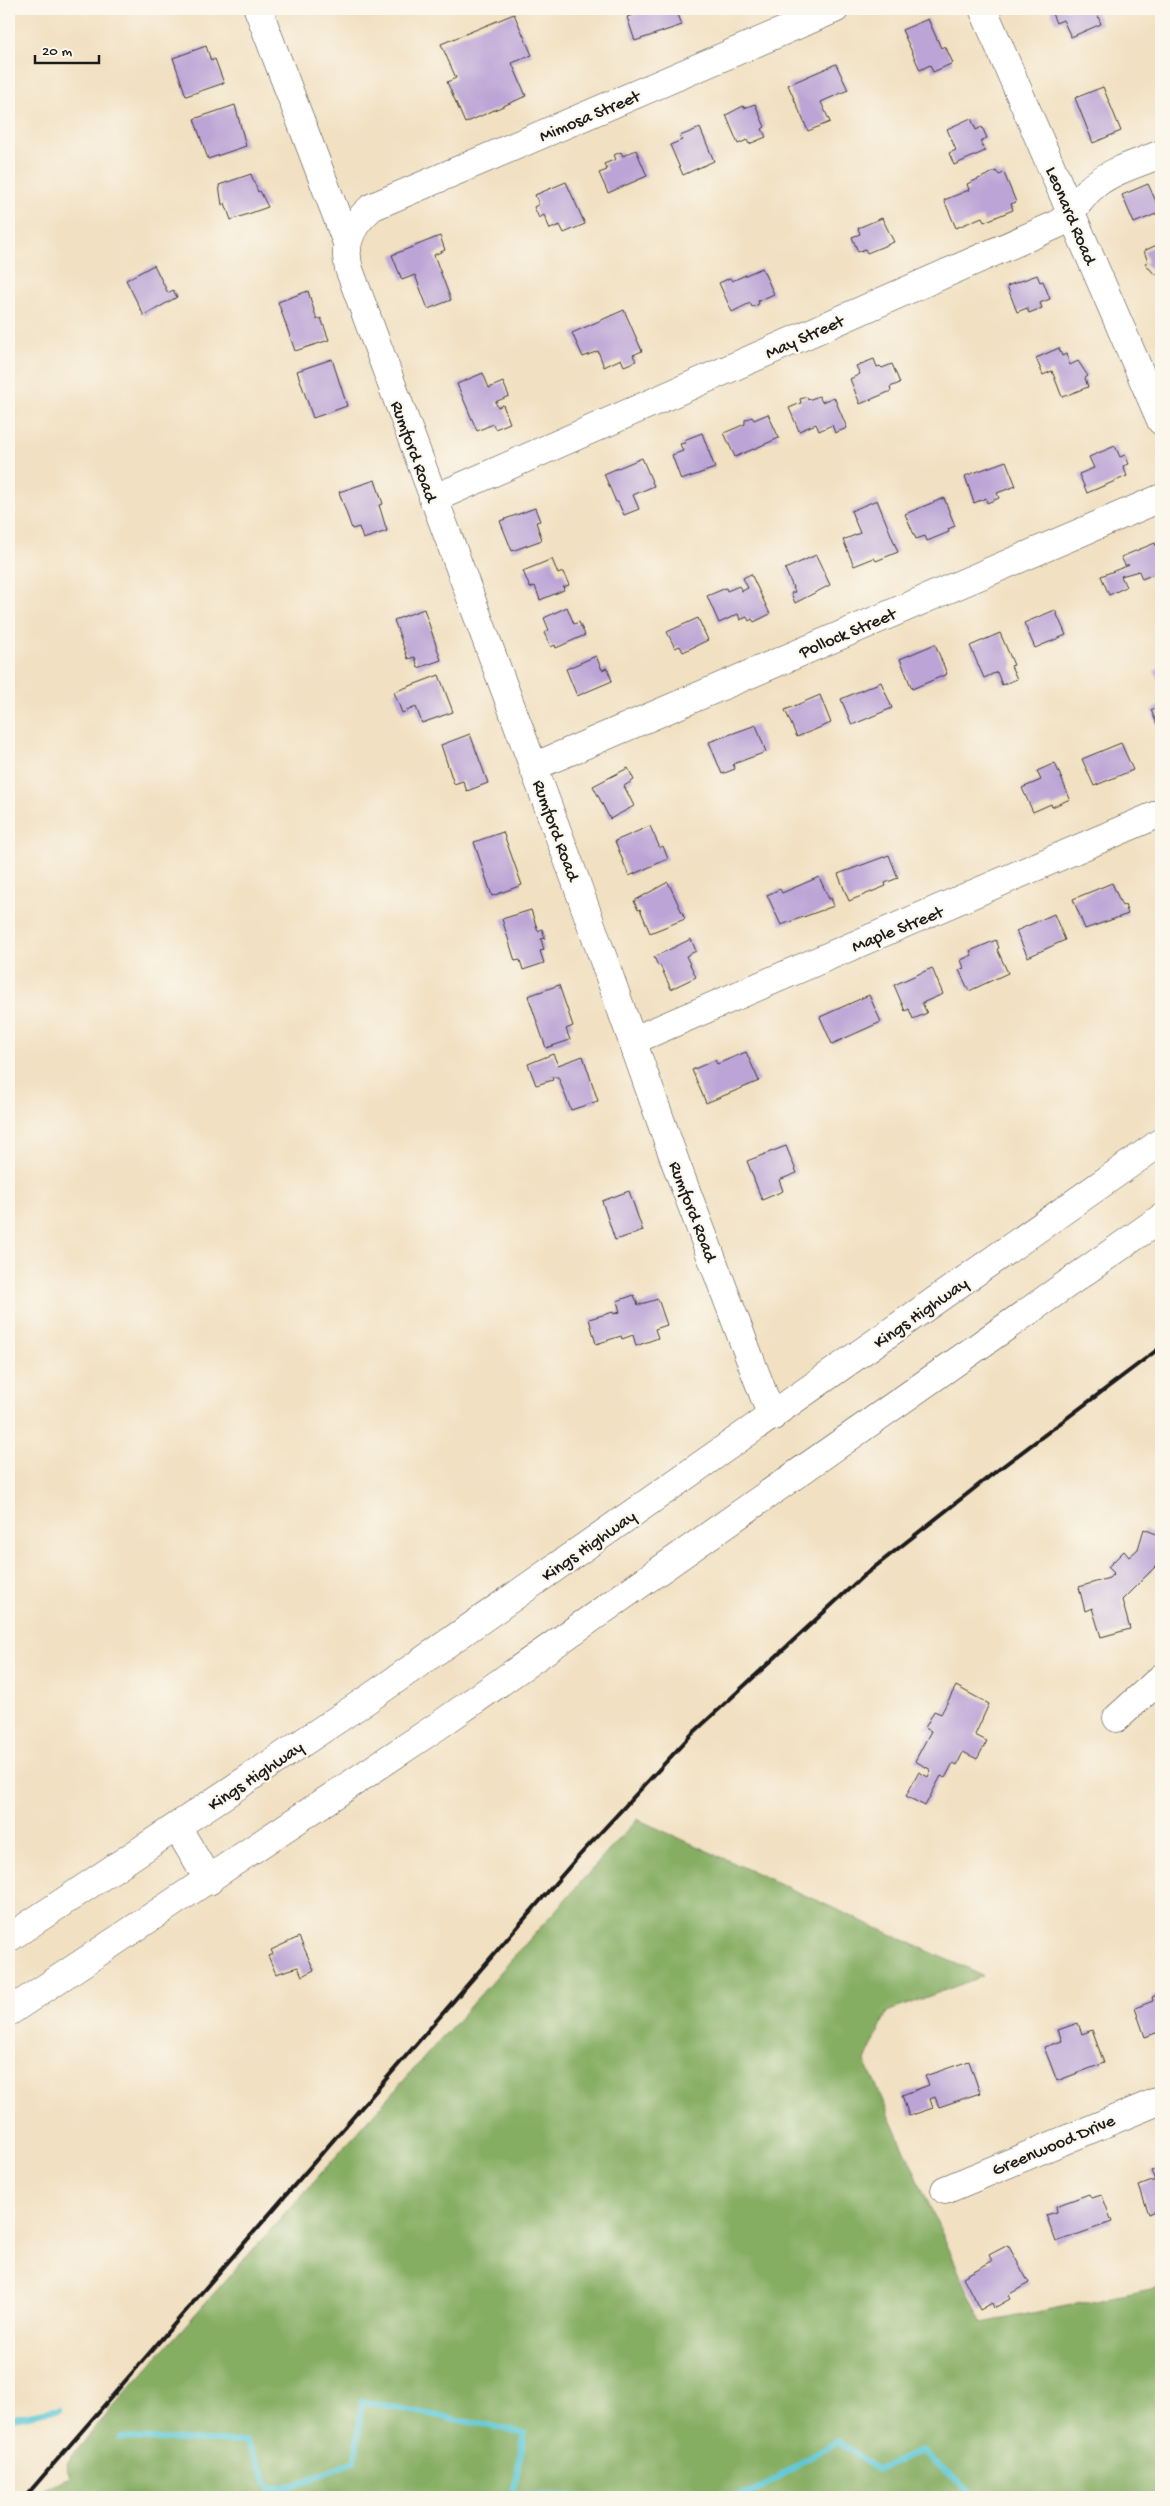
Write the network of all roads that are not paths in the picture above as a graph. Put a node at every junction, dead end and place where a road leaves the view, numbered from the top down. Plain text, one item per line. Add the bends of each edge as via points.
1 (258, 9) edge
2 (835, 9) edge
3 (983, 9) edge
4 (1161, 154) edge
5 (1071, 214) junction
6 (348, 237) junction
7 (1161, 421) edge
8 (1161, 498) edge
9 (433, 499) junction
10 (533, 767) junction
11 (1161, 813) edge
12 (632, 1041) junction
13 (1161, 1142) edge
14 (1161, 1218) edge
15 (772, 1416) junction
16 (1161, 1678) edge
17 (1117, 1718) dead end
18 (177, 1827) junction
19 (209, 1881) junction
20 (9, 1938) edge
21 (9, 2012) edge
22 (1161, 2100) edge
23 (945, 2190) dead end

1 - 6 main road, Rumford Road
2 - 6 main road, Mimosa Street via 372,207 359,217
3 - 5 main road, Leonard Road
4 - 5 main road, May Street via 1105,177 1089,190
5 - 7 main road, Leonard Road
5 - 9 main road, May Street via 1058,224
6 - 9 main road, Rumford Road via 349,269
8 - 10 main road, Pollock Street
9 - 10 main road, Rumford Road
10 - 12 main road, Rumford Road
11 - 12 main road, Maple Street
12 - 15 main road, Rumford Road
13 - 15 main road, Kings Highway
14 - 19 main road via 720,1530
15 - 18 main road, Kings Highway via 368,1699
16 - 17 main road
18 - 19 main road
18 - 20 main road, Kings Highway
19 - 21 main road
22 - 23 main road, Greenwood Drive

